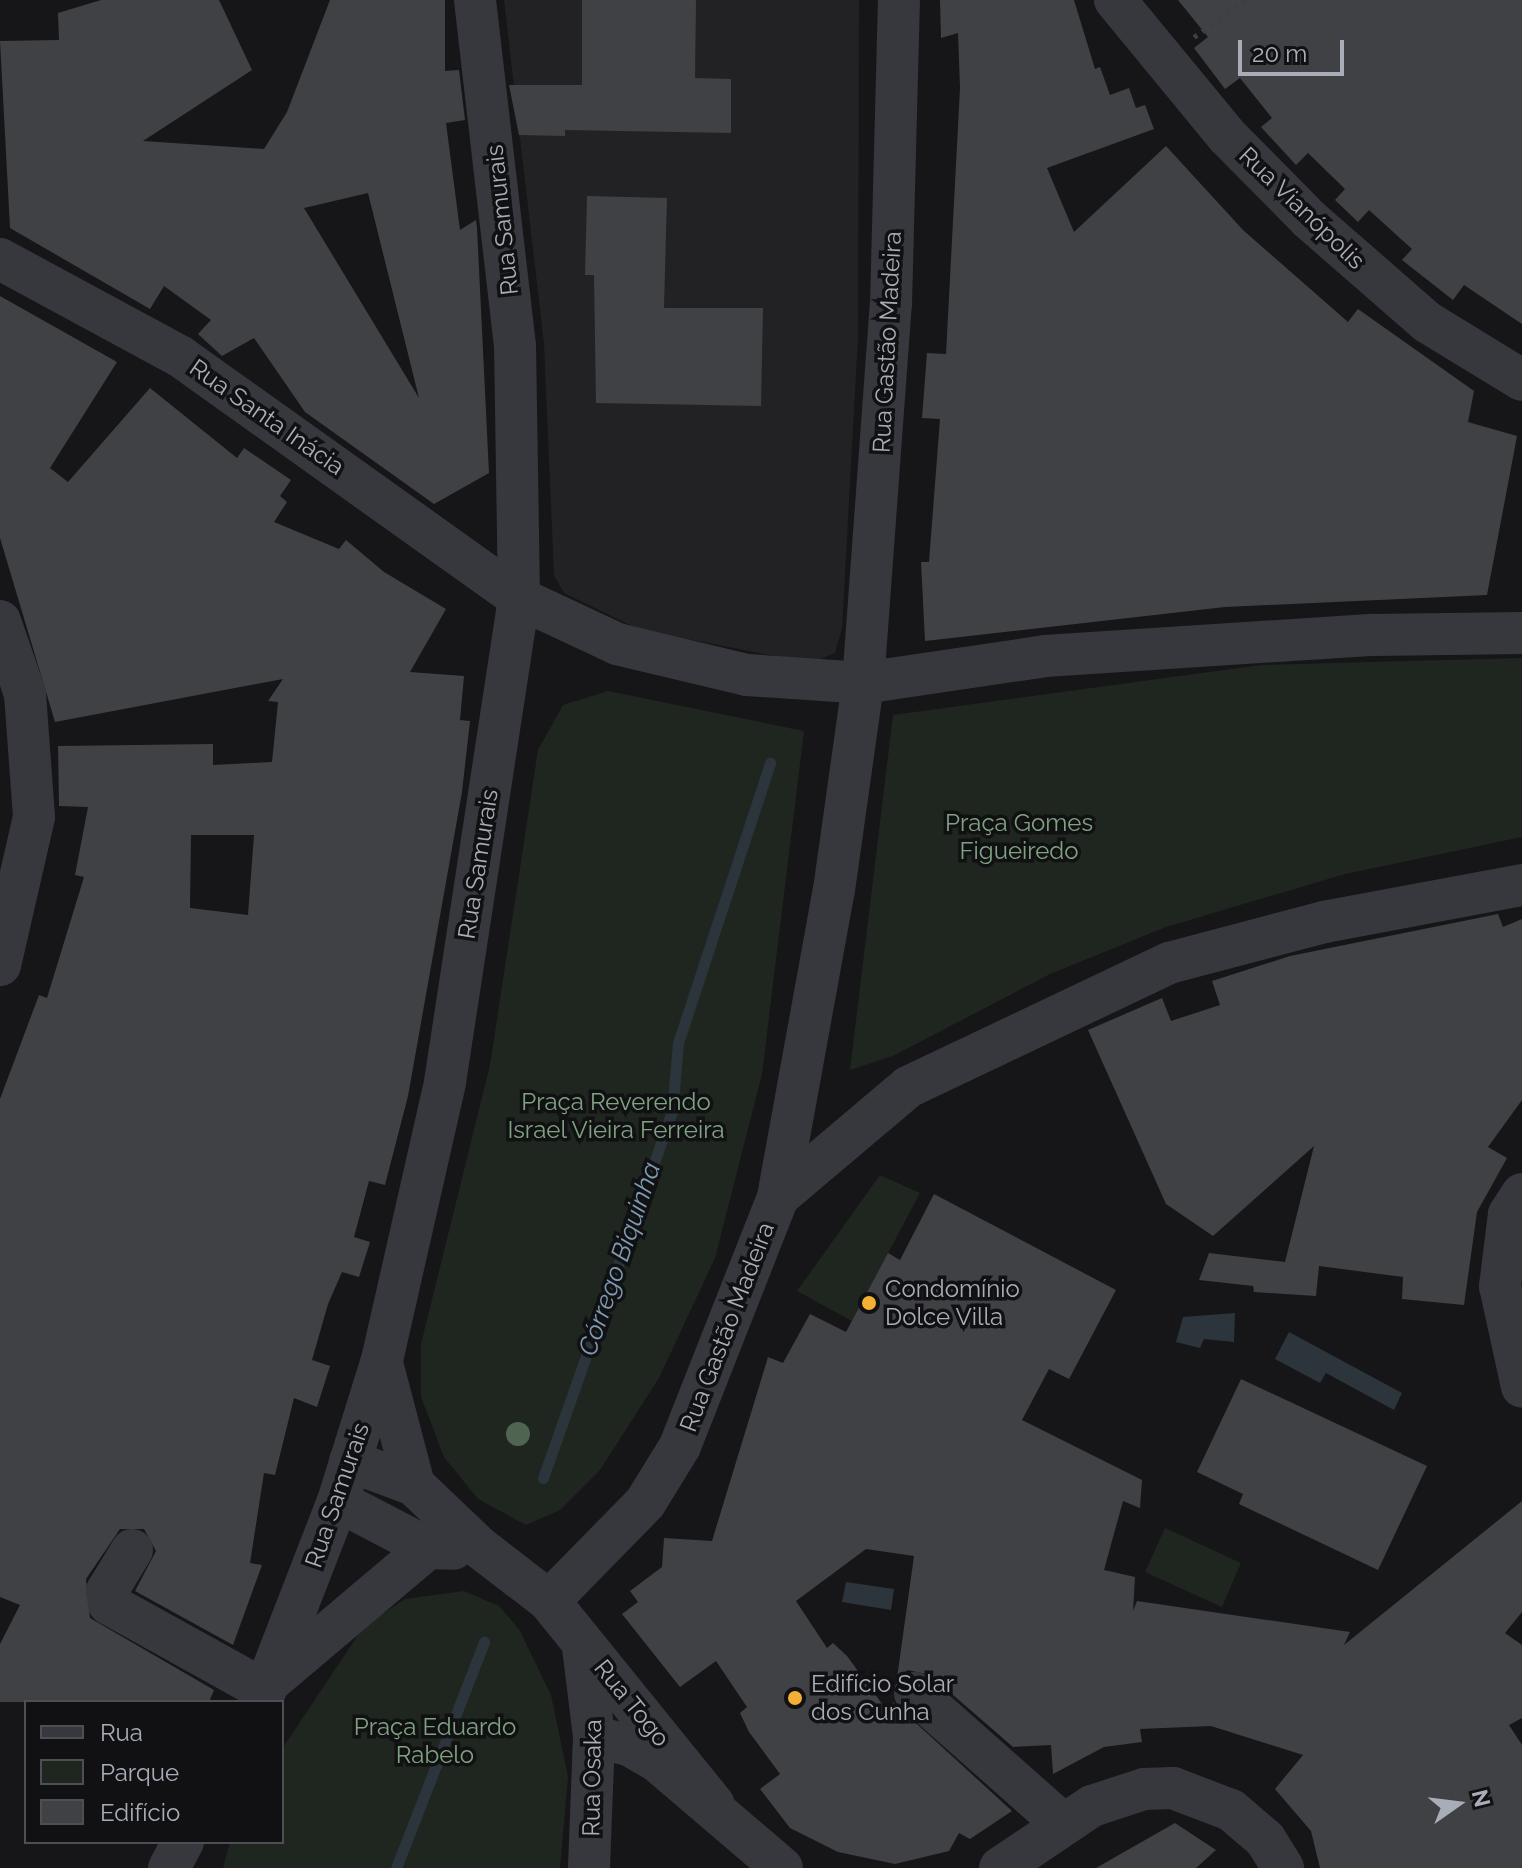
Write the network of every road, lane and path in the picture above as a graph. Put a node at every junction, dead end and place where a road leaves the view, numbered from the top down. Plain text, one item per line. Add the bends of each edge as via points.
1 (475, 0) edge
2 (899, 0) edge
3 (1115, 0) edge
4 (1246, 0) edge
5 (1164, 58) junction
6 (0, 259) edge
7 (1522, 380) edge
8 (519, 598) junction
9 (0, 621) edge
10 (1522, 633) edge
11 (863, 683) junction
12 (1522, 885) edge
13 (0, 965) edge
14 (1522, 1194) edge
15 (778, 1197) junction
16 (382, 1360) junction
17 (1522, 1387) edge
18 (350, 1461) junction
19 (414, 1485) junction
20 (338, 1501) junction
21 (479, 1547) junction
22 (428, 1548) junction
23 (132, 1550) dead end
24 (549, 1601) junction
25 (581, 1640) junction
26 (266, 1691) edge
27 (915, 1693) dead end
28 (594, 1737) junction
29 (714, 1805) junction
30 (1061, 1822) junction
31 (182, 1844) edge
32 (169, 1868) edge
33 (589, 1868) edge
34 (782, 1868) edge
35 (1000, 1868) edge
36 (1283, 1868) edge

1 - 8 street, Rua Samurais via 515,346
2 - 11 street, Rua Gastão Madeira via 891,304
3 - 5 street, Rua Vianópolis
4 - 5 path
5 - 7 street, Rua Vianópolis via 1227,136 1309,219 1427,322
6 - 8 street, Rua Santa Inácia via 181,357
8 - 11 street, Rua Santa Inácia via 617,644 747,675
8 - 16 street, Rua Samurais via 445,1082
9 - 13 street via 25,694 34,817
10 - 11 street via 1373,635 1045,656
11 - 15 street via 834,890
12 - 15 street via 1324,922 1169,963 908,1087
14 - 17 street via 1509,1214 1500,1286
15 - 24 street, Rua Gastão Madeira via 680,1446 645,1503
16 - 18 street, Rua Samurais
16 - 19 street
18 - 19 street
18 - 20 street, Rua Samurais
19 - 21 street
20 - 22 street
20 - 26 street, Rua Samurais
21 - 22 street
21 - 24 street
22 - 26 street
23 - 26 street via 107,1591 109,1604
24 - 25 street, Rua Togo
25 - 28 street, Rua Osaka via 593,1688
25 - 29 street, Rua Togo
27 - 30 street
28 - 29 street, Rua Togo via 648,1756
28 - 33 street, Rua Osaka
29 - 34 street, Rua Togo
30 - 35 street
30 - 36 street via 1121,1795 1173,1788 1231,1810 1265,1839
31 - 32 street

